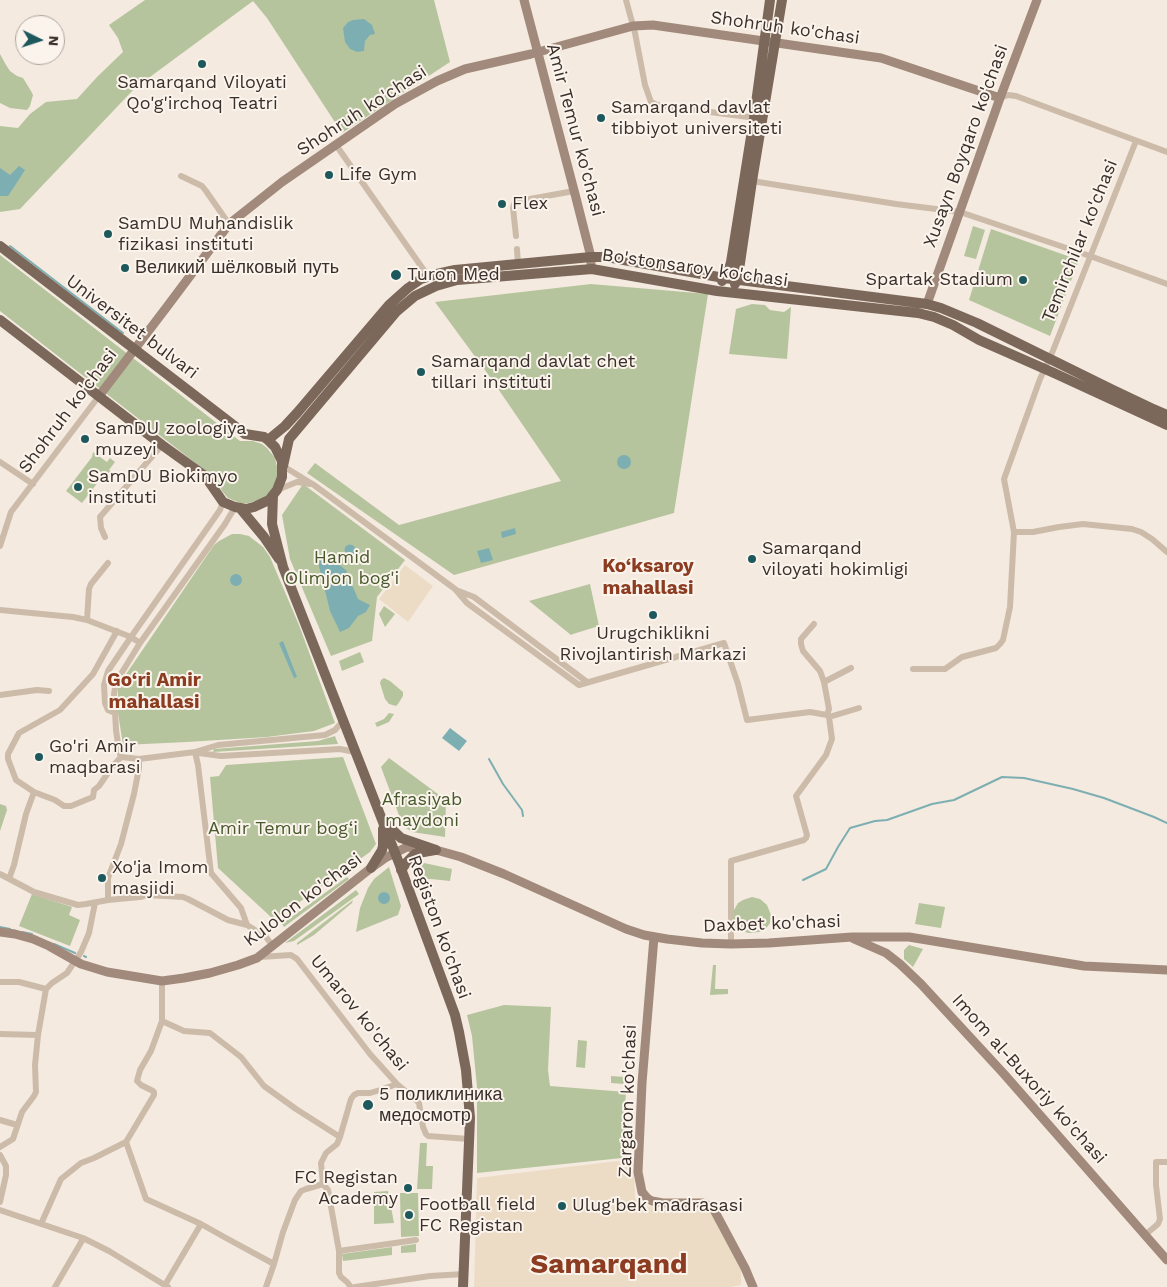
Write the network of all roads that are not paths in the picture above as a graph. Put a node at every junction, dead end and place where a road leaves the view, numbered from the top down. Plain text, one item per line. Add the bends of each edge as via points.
1 (524, 0) edge
2 (626, 0) edge
3 (770, 0) edge
4 (782, 0) edge
5 (1037, 0) edge
6 (633, 26) junction
7 (770, 42) junction
8 (538, 52) junction
9 (1000, 98) junction
10 (758, 118) junction
11 (1136, 141) junction
12 (336, 145) junction
13 (1167, 152) edge
14 (181, 176) dead end
15 (752, 181) junction
16 (574, 191) junction
17 (960, 212) junction
18 (229, 224) junction
19 (516, 236) dead end
20 (0, 246) edge
21 (517, 249) dead end
22 (1090, 256) junction
23 (591, 257) junction
24 (518, 264) junction
25 (592, 269) junction
26 (428, 276) junction
27 (724, 278) junction
28 (737, 279) junction
29 (1167, 284) edge
30 (717, 290) junction
31 (731, 292) junction
32 (927, 304) junction
33 (0, 320) edge
34 (135, 349) junction
35 (1048, 360) junction
36 (99, 396) junction
37 (1167, 415) edge
38 (1167, 425) edge
39 (285, 426) junction
40 (245, 434) junction
41 (268, 440) junction
42 (162, 444) junction
43 (0, 462) edge
44 (283, 466) junction
45 (33, 484) junction
46 (314, 485) junction
47 (275, 493) junction
48 (223, 502) junction
49 (237, 508) junction
50 (1014, 532) junction
51 (105, 537) dead end
52 (0, 546) edge
53 (1167, 552) edge
54 (108, 563) dead end
55 (283, 566) junction
56 (0, 610) edge
57 (87, 620) junction
58 (814, 624) dead end
59 (117, 631) junction
60 (131, 636) junction
61 (140, 643) junction
62 (851, 668) dead end
63 (912, 669) dead end
64 (824, 682) junction
65 (49, 691) dead end
66 (0, 695) edge
67 (859, 708) dead end
68 (115, 712) junction
69 (828, 716) junction
70 (343, 721) junction
71 (195, 752) junction
72 (355, 752) junction
73 (122, 757) junction
74 (139, 759) junction
75 (34, 792) junction
76 (382, 821) junction
77 (436, 850) junction
78 (395, 853) junction
79 (371, 868) junction
80 (401, 870) junction
81 (0, 874) edge
82 (9, 879) junction
83 (108, 900) junction
84 (95, 903) junction
85 (247, 925) junction
86 (0, 932) edge
87 (654, 937) junction
88 (852, 937) junction
89 (731, 944) junction
90 (272, 945) junction
91 (257, 958) junction
92 (76, 961) junction
93 (1167, 970) edge
94 (162, 981) junction
95 (0, 982) edge
96 (46, 989) junction
97 (162, 1021) junction
98 (0, 1034) edge
99 (38, 1035) junction
100 (397, 1084) junction
101 (0, 1120) edge
102 (17, 1125) junction
103 (340, 1138) junction
104 (469, 1139) junction
105 (126, 1142) junction
106 (0, 1147) edge
107 (0, 1155) edge
108 (1167, 1162) edge
109 (323, 1184) junction
110 (0, 1202) edge
111 (0, 1210) edge
112 (41, 1224) junction
113 (202, 1224) junction
114 (1145, 1235) junction
115 (83, 1239) junction
116 (416, 1240) dead end
117 (339, 1251) junction
118 (1167, 1260) edge
119 (274, 1264) junction
120 (464, 1274) junction
121 (167, 1286) edge
122 (55, 1287) edge
123 (266, 1287) edge
124 (351, 1287) edge
125 (355, 1287) edge
126 (464, 1287) edge
127 (753, 1287) edge

1 - 8 main road, Amir Temur ko'chasi
2 - 6 street
3 - 7 main road
4 - 7 main road
5 - 9 main road, Xusayn Boyqaro ko'chasi
6 - 7 main road, Shohruh ko'chasi via 653,25
6 - 8 main road, Shohruh ko'chasi
6 - 10 street via 651,102
7 - 9 main road, Shohruh ko'chasi via 882,58
7 - 10 main road
8 - 12 main road, Shohruh ko'chasi via 465,69 437,81 395,104
8 - 16 main road, Amir Temur ko'chasi
9 - 11 street via 1016,96
9 - 17 main road, Xusayn Boyqaro ko'chasi
10 - 15 main road
10 - 27 main road via 731,262
11 - 13 street
11 - 22 street, Temirchilar ko'chasi
12 - 18 main road, Shohruh ko'chasi via 268,192
12 - 26 street
14 - 18 street via 202,186
15 - 17 street
15 - 28 main road
16 - 19 street via 514,204
16 - 23 main road, Amir Temur ko'chasi
17 - 22 street
17 - 32 main road, Xusayn Boyqaro ko'chasi
18 - 34 main road, Shohruh ko'chasi
20 - 34 main road, Universitet bulvari
21 - 24 street
22 - 29 street
22 - 35 street, Temirchilar ko'chasi
23 - 24 main road, Bo'stonsaroy ko'chasi
23 - 25 main road, Amir Temur ko'chasi
23 - 27 main road, Bo'stonsaroy ko'chasi
24 - 26 main road, Bo'stonsaroy ko'chasi
25 - 30 main road, Bo'stonsaroy ko'chasi
25 - 44 main road, Bo'stonsaroy ko'chasi via 458,280 415,296 396,312 289,439
26 - 39 main road, Bo'stonsaroy ko'chasi via 389,305
27 - 28 main road, Bo'stonsaroy ko'chasi
27 - 30 main road
28 - 31 main road
28 - 32 main road, Bo'stonsaroy ko'chasi
30 - 31 main road, Bo'stonsaroy ko'chasi
31 - 35 main road, Bo'stonsaroy ko'chasi via 918,313 953,325 979,340
32 - 35 main road, Bo'stonsaroy ko'chasi via 977,323
33 - 36 main road
34 - 36 main road, Shohruh ko'chasi
34 - 40 main road, Universitet bulvari
35 - 37 main road, Bo'stonsaroy ko'chasi
35 - 38 main road, Bo'stonsaroy ko'chasi
35 - 50 street, Temirchilar ko'chasi via 1004,479
36 - 42 main road
36 - 45 street, Shohruh ko'chasi
39 - 40 main road
39 - 41 main road, Bo'stonsaroy ko'chasi
40 - 41 main road
41 - 44 main road via 278,452
42 - 48 main road via 205,476
42 - 51 street via 100,518
43 - 45 street
44 - 46 street
44 - 47 main road, Bo'stonsaroy ko'chasi
45 - 52 street, Shohruh ko'chasi via 11,512
46 - 47 street via 297,482
46 - 69 street via 580,685 724,643 747,720 810,712
47 - 49 main road via 254,508
47 - 55 main road, Registon ko'chasi via 272,524
48 - 49 main road
48 - 60 street
49 - 55 main road, Registon ko'chasi via 264,537
49 - 61 street
50 - 53 street via 1083,524 1132,529 1152,539
50 - 63 street, Temirchilar ko'chasi via 1010,607 1000,644 962,657 945,670
54 - 57 street via 89,589
55 - 70 main road, Registon ko'chasi
56 - 57 street
57 - 59 street
58 - 64 street via 801,639 801,644
59 - 60 street
59 - 75 street via 93,674 60,710 23,730 8,754 16,780
60 - 61 street
60 - 68 street via 108,671 104,684 105,703 108,710
61 - 68 street via 116,682
62 - 64 street
64 - 69 street via 830,708
65 - 66 street
67 - 69 street
68 - 73 street
69 - 89 street via 832,739 826,755 796,796 806,838 731,860
70 - 71 street via 324,735 218,745
70 - 72 main road, Registon ko'chasi
71 - 72 street via 221,756 324,749
71 - 74 street
71 - 85 street via 211,873 241,908
72 - 76 main road, Registon ko'chasi
73 - 74 street
73 - 75 street via 94,790 93,797 71,806
74 - 83 street via 121,844 108,878
75 - 82 street
76 - 77 main road via 401,838
76 - 78 main road, Registon ko'chasi
76 - 79 main road via 383,846
77 - 78 main road, Daxbet ko'chasi via 407,847
77 - 80 main road via 418,852
77 - 87 main road, Daxbet ko'chasi via 504,874 626,929
78 - 79 main road, Kulolon ko'chasi
78 - 80 main road, Registon ko'chasi
79 - 90 main road, Kulolon ko'chasi
80 - 104 main road, Registon ko'chasi via 455,1015 466,1070
81 - 82 street
82 - 84 street via 34,892 78,905
83 - 84 street
83 - 85 street via 147,895 183,897 228,920
84 - 92 street via 89,933
85 - 90 street
86 - 92 main road, Kulolon ko'chasi via 32,939
87 - 89 main road, Daxbet ko'chasi
87 - 127 main road, Zargaron ko'chasi via 642,1083 638,1172 642,1192 652,1201 703,1203 713,1208
88 - 89 main road, Daxbet ko'chasi
88 - 93 main road, Daxbet ko'chasi via 913,938 1084,966
88 - 114 main road, Imom al-Buxoriy ko'chasi via 886,953 921,984
90 - 91 main road, Kulolon ko'chasi
91 - 94 main road, Kulolon ko'chasi via 222,970
91 - 100 street, Umarov ko'chasi via 294,956
92 - 94 main road, Kulolon ko'chasi via 106,972
92 - 96 street via 67,973
94 - 97 street
95 - 96 street via 19,982
96 - 99 street
97 - 103 street via 184,1031 210,1033 241,1058 264,1086
97 - 105 street via 137,1081 153,1090 154,1095
98 - 99 street
99 - 102 street via 36,1092
100 - 103 street via 354,1095
100 - 104 street, Umarov ko'chasi via 419,1103 428,1136
101 - 102 street
102 - 106 street via 13,1139
103 - 109 street via 322,1159
104 - 120 main road, Registon ko'chasi
105 - 112 street via 81,1163 61,1179
105 - 113 street via 146,1199
107 - 110 street via 6,1166
108 - 114 street via 1156,1162 1160,1219
109 - 117 street via 328,1190
109 - 119 street via 301,1191 295,1200
111 - 112 street
112 - 115 street
113 - 119 street
113 - 121 street
114 - 118 main road, Imom al-Buxoriy ko'chasi
115 - 121 street
115 - 122 street
116 - 117 street
117 - 124 street via 339,1274
119 - 123 street
120 - 125 street
120 - 126 main road, Registon ko'chasi

